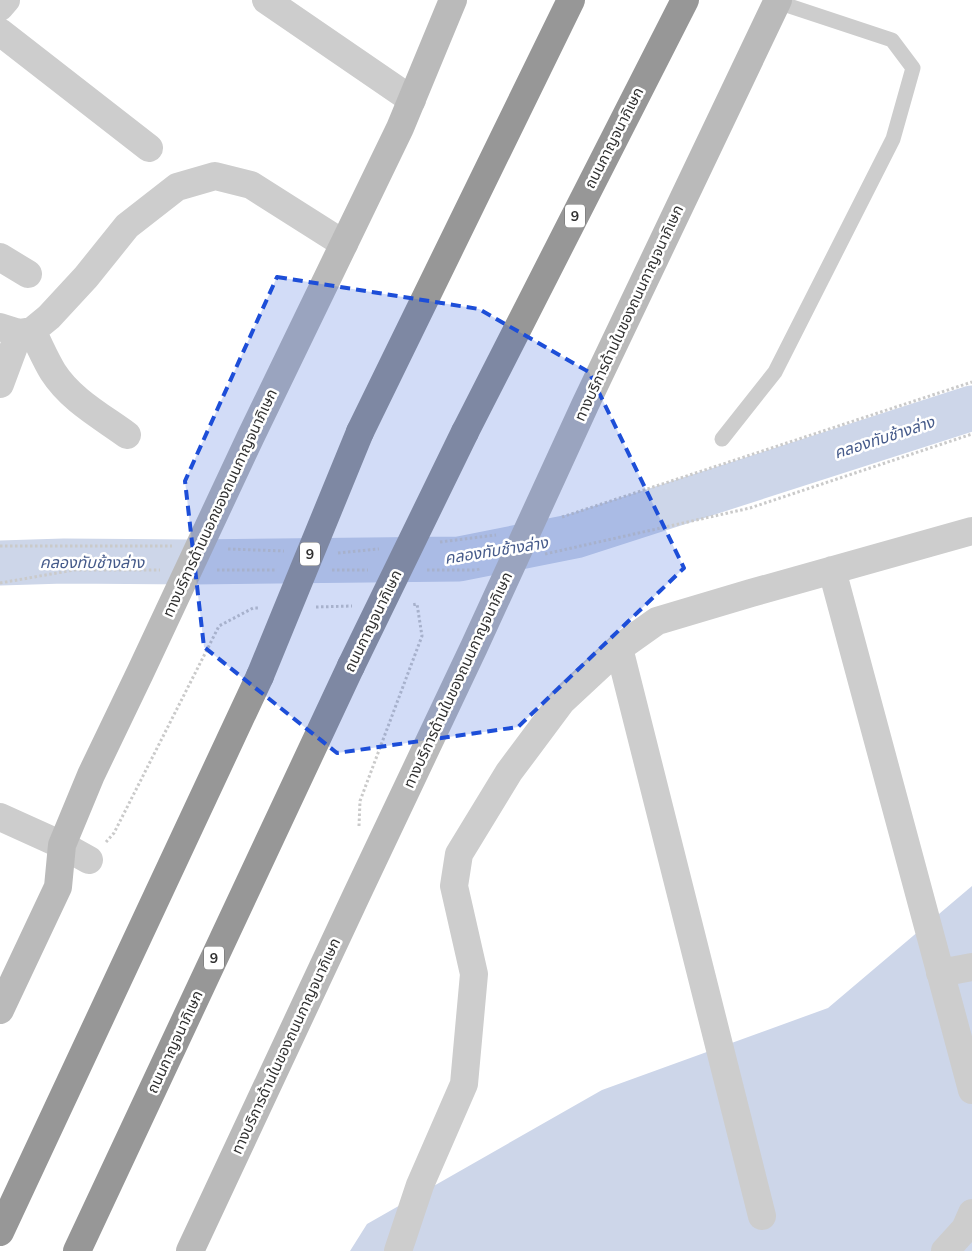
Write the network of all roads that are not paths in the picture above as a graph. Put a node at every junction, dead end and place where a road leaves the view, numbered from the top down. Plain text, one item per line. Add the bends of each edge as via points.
1 (6, 0) edge
2 (266, 0) edge
3 (453, 0) edge
4 (572, 0) edge
5 (685, 0) edge
6 (777, 1) edge
7 (0, 7) edge
8 (0, 32) edge
9 (412, 100) junction
10 (149, 148) dead end
11 (344, 244) junction
12 (0, 257) edge
13 (28, 274) dead end
14 (17, 330) edge
15 (0, 384) edge
16 (127, 435) dead end
17 (722, 439) dead end
18 (972, 531) edge
19 (832, 570) junction
20 (619, 648) junction
21 (0, 818) edge
22 (62, 845) junction
23 (89, 860) road end
24 (972, 967) edge
25 (940, 973) junction
26 (0, 1010) edge
27 (972, 1090) edge
28 (972, 1213) edge
29 (762, 1216) dead end
30 (0, 1232) edge
31 (77, 1251) edge
32 (190, 1251) edge
33 (398, 1251) edge
34 (945, 1251) edge

1 - 7 street
2 - 9 street
3 - 9 main road, ทางบริการด้านนอกของถนนกาญจนาภิเษก
4 - 30 highway, 9, bridge via 360,432 260,676
5 - 31 highway, ถนนกาญจนาภิเษก / 9, bridge via 465,432 351,666
6 - 17 lane via 892,40 913,68 892,139 775,372
6 - 32 main road, ทางบริการด้านในของถนนกาญจนาภิเษก
8 - 10 street
9 - 11 main road, ทางบริการด้านนอกของถนนกาญจนาภิเษก
11 - 14 street via 251,185 215,176 177,187 127,226 49,317
11 - 22 main road, ทางบริการด้านนอกของถนนกาญจนาภิเษก via 91,775
12 - 13 street
14 - 15 street
14 - 16 street via 78,401
18 - 19 street
19 - 20 street via 657,621
19 - 25 street
20 - 29 street
20 - 33 street via 562,701 509,772 459,854 454,886 474,974 464,1084 420,1185
21 - 22 street
22 - 23 street
22 - 26 main road, ทางบริการด้านนอกของถนนกาญจนาภิเษก via 58,887
24 - 25 street
25 - 27 street
28 - 34 street via 964,1229

